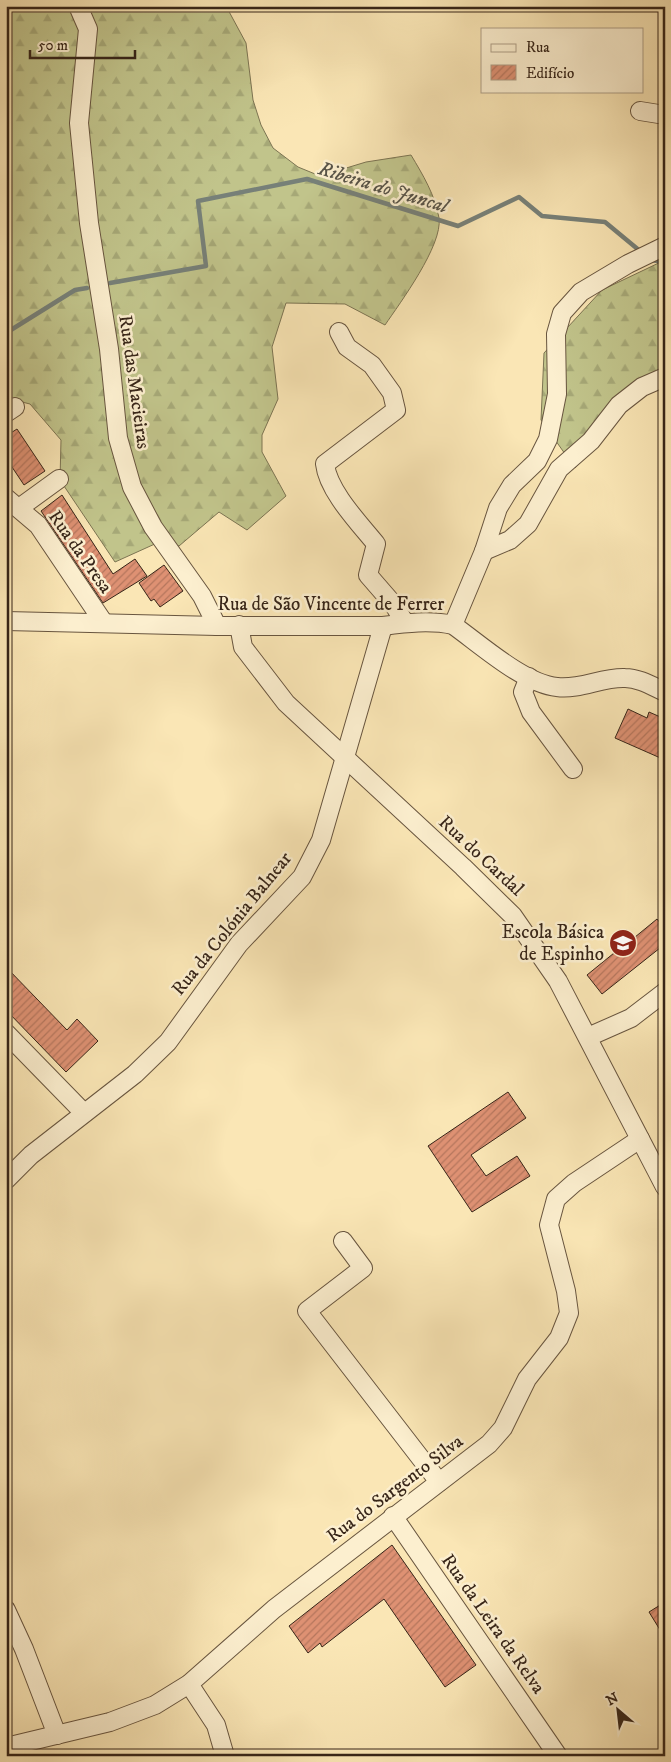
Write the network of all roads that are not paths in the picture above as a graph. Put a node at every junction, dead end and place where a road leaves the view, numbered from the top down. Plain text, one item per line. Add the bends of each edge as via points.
1 (78, 6) edge
2 (640, 111) dead end
3 (665, 115) edge
4 (665, 246) edge
5 (339, 332) dead end
6 (665, 377) edge
7 (59, 479) dead end
8 (13, 503) edge
9 (484, 551) junction
10 (6, 621) edge
11 (104, 622) junction
12 (405, 623) junction
13 (240, 625) junction
14 (453, 625) junction
15 (217, 626) junction
16 (383, 626) junction
17 (529, 677) junction
18 (665, 692) edge
19 (345, 759) junction
20 (573, 769) dead end
21 (665, 992) edge
22 (6, 1033) edge
23 (588, 1037) junction
24 (84, 1113) junction
25 (640, 1139) junction
26 (6, 1180) edge
27 (665, 1187) edge
28 (343, 1241) dead end
29 (439, 1482) junction
30 (393, 1516) junction
31 (6, 1610) edge
32 (189, 1684) junction
33 (57, 1735) junction
34 (6, 1747) edge
35 (225, 1756) edge
36 (558, 1756) edge

1 - 15 street, Rua das Macieiras via 88,29 79,124 118,438 132,487 153,527 202,596
2 - 3 street
4 - 9 street via 582,292 562,313 556,334 557,394 548,439 537,461 512,485 498,508
5 - 12 street via 346,347 372,365 392,393 396,410 325,464 326,477 376,544 368,575
6 - 9 street via 642,387 619,405 591,441 559,469 528,524 510,540
7 - 8 street, Rua da Presa
8 - 11 street, Rua da Presa via 38,526
9 - 14 street
10 - 11 street, Rua de São Vincente de Ferrer
11 - 15 street, Rua de São Vincente de Ferrer
12 - 14 street, Rua de São Vincente de Ferrer
12 - 16 street, Rua de São Vincente de Ferrer
13 - 15 street, Rua de São Vincente de Ferrer
13 - 16 street, Rua de São Vincente de Ferrer
13 - 19 street, Rua do Cardal via 243,647 286,703
14 - 17 street, Rua de São Vincente de Ferrer
16 - 19 street, Rua da Colónia Balnear
17 - 18 street, Rua de São Vincente de Ferrer via 557,687 625,678
17 - 20 street via 523,692 531,712
19 - 23 street, Rua do Cardal via 513,916 558,981
19 - 24 street, Rua da Colónia Balnear via 320,840 302,877 239,944 168,1042 135,1074
21 - 23 street via 631,1018
22 - 24 street
23 - 25 street, Rua do Cardal
24 - 26 street, Rua da Colónia Balnear via 31,1155
25 - 27 street, Rua do Cardal
25 - 29 street, Rua do Sargento Silva via 574,1183 556,1199 549,1225 569,1313 554,1345 526,1379 503,1428 489,1444
28 - 29 street via 363,1268 307,1311
29 - 30 street, Rua do Sargento Silva
30 - 32 street, Rua do Sargento Silva via 274,1609
30 - 36 street, Rua da Leira da Relva
31 - 33 street
32 - 33 street, Rua do Sargento Silva via 156,1705 110,1722
32 - 35 street via 216,1725
33 - 34 street, Rua do Sargento Silva

